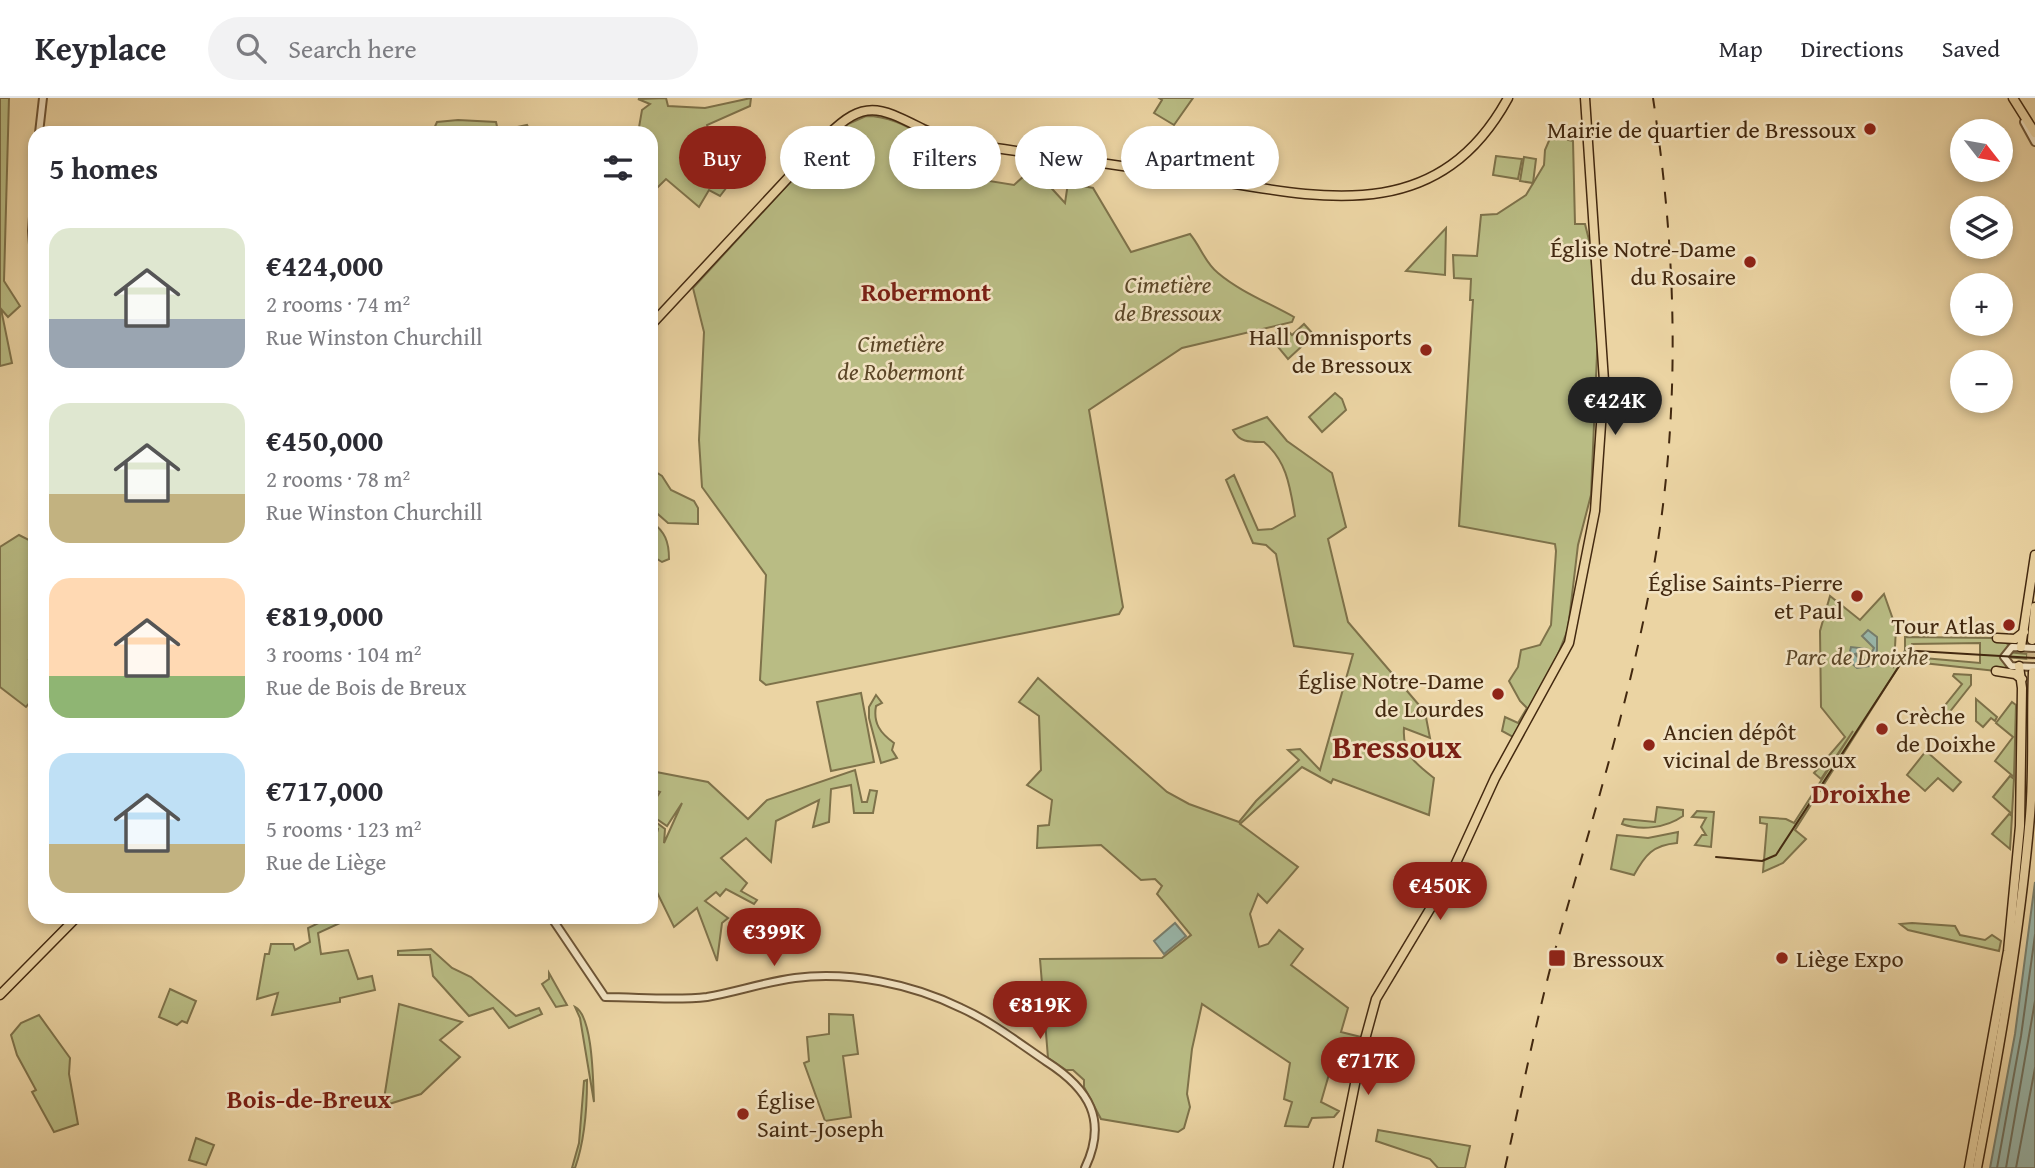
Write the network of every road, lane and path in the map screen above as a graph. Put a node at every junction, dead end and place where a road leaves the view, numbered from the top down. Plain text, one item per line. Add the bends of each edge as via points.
1 (43, 98) edge
2 (1508, 98) edge
3 (1585, 98) edge
4 (2013, 98) edge
5 (40, 126) edge
6 (2035, 132) edge
7 (2035, 142) edge
8 (658, 317) edge
9 (2035, 555) edge
10 (2035, 607) edge
11 (2025, 629) junction
12 (1997, 638) dead end
13 (2033, 644) edge
14 (2021, 647) junction
15 (2019, 666) junction
16 (1996, 671) dead end
17 (2033, 671) edge
18 (2022, 679) junction
19 (2021, 807) junction
20 (2035, 820) edge
21 (2025, 872) junction
22 (70, 924) edge
23 (556, 924) edge
24 (0, 995) edge
25 (1085, 1168) edge
26 (1338, 1168) edge
27 (1969, 1168) edge
28 (1977, 1168) edge

1 - 5 street
2 - 8 main road via 1464,154 1413,186 1351,198 975,145 931,132 888,111 862,110 845,118 828,135
3 - 26 main road via 1604,381 1595,511 1569,643 1495,778 1451,874 1376,999
4 - 6 main road
4 - 7 street
9 - 11 main road
10 - 13 main road
11 - 12 main road via 2015,639
11 - 14 main road
13 - 14 street
14 - 15 street via 2010,648 2004,656 2009,665
15 - 17 street
15 - 18 main road
16 - 18 main road
17 - 19 main road
17 - 21 main road
18 - 19 main road
19 - 27 main road via 1998,1014
20 - 21 main road
21 - 28 main road
22 - 24 main road
23 - 25 street via 605,997 705,997 826,976 885,983 935,997 988,1023 1072,1081 1096,1119 1093,1151

